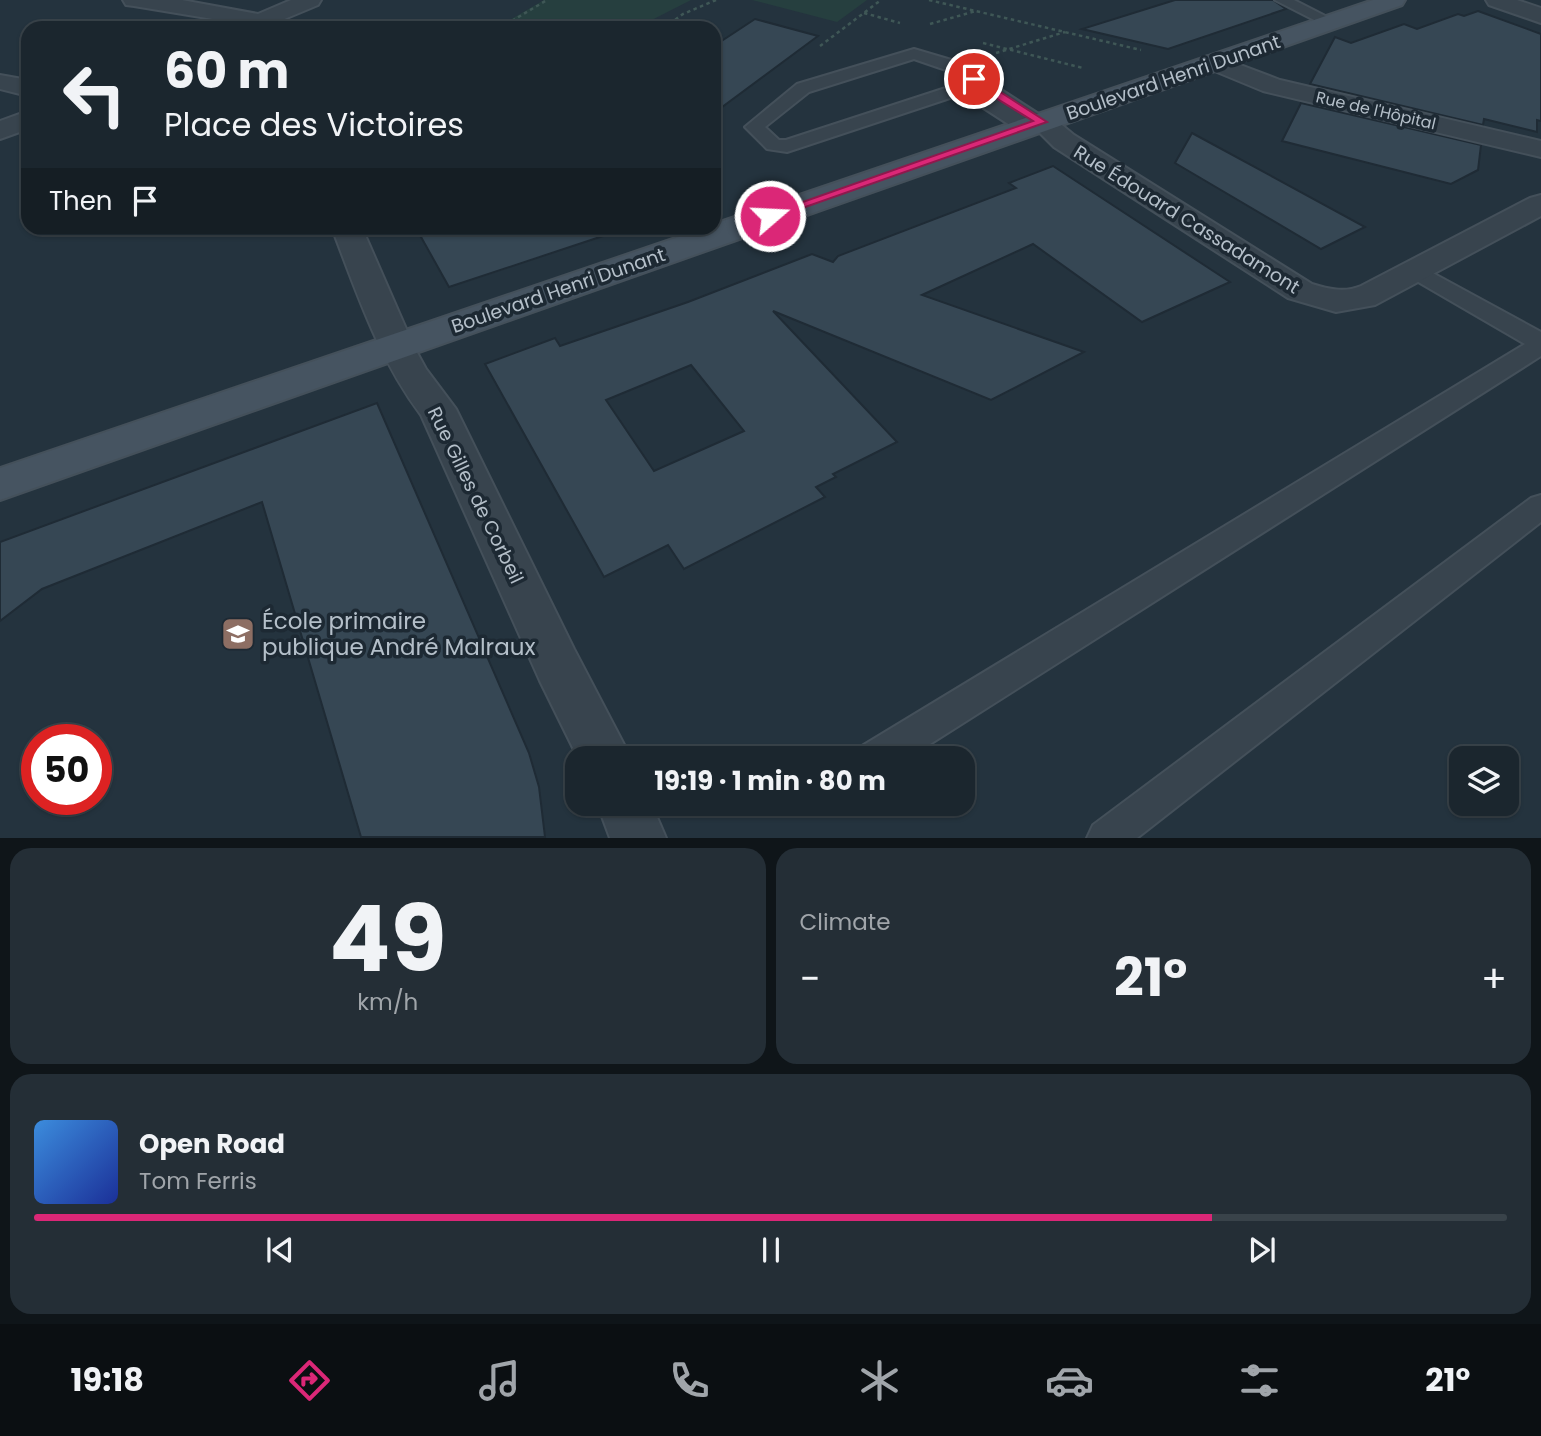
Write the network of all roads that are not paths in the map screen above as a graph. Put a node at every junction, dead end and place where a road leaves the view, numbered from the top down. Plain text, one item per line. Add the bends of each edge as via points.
1 (134, 0) edge
2 (310, 0) edge
3 (1282, 0) edge
4 (1394, 0) edge
5 (1497, 0) edge
6 (1541, 16) edge
7 (241, 21) edge
8 (261, 21) edge
9 (1324, 24) junction
10 (1210, 63) junction
11 (0, 82) edge
12 (21, 86) edge
13 (21, 122) edge
14 (1034, 125) junction
15 (0, 131) edge
16 (1541, 149) edge
17 (1541, 204) edge
18 (721, 226) edge
19 (350, 235) edge
20 (692, 235) edge
21 (1416, 271) junction
22 (390, 332) junction
23 (1541, 344) edge
24 (0, 484) edge
25 (1541, 506) edge
26 (595, 740) edge
27 (894, 746) edge
28 (629, 816) edge
29 (638, 838) edge
30 (1106, 838) edge

1 - 7 street via 214,11
2 - 8 street
3 - 9 lane
4 - 9 main road, Boulevard Henri Dunant
5 - 6 street
9 - 10 main road, Boulevard Henri Dunant
10 - 14 main road, Boulevard Henri Dunant
10 - 16 street, Rue de l'Hôpital via 1272,86
11 - 12 street
13 - 15 street
14 - 14 lane via 952,66 915,54 803,88 754,127 774,145 787,146 964,88
14 - 18 main road, Boulevard Henri Dunant
14 - 21 street, Rue Édouard Cassadamont via 1300,291 1341,303 1360,300
17 - 21 street, Rue Édouard Cassadamont
19 - 22 street, Rue Gilles de Corbeil
20 - 22 main road, Boulevard Henri Dunant
21 - 23 lane
22 - 24 main road, Boulevard Henri Dunant
22 - 26 street, Rue Gilles de Corbeil via 412,377 437,409
23 - 27 lane
25 - 30 lane
28 - 29 street

